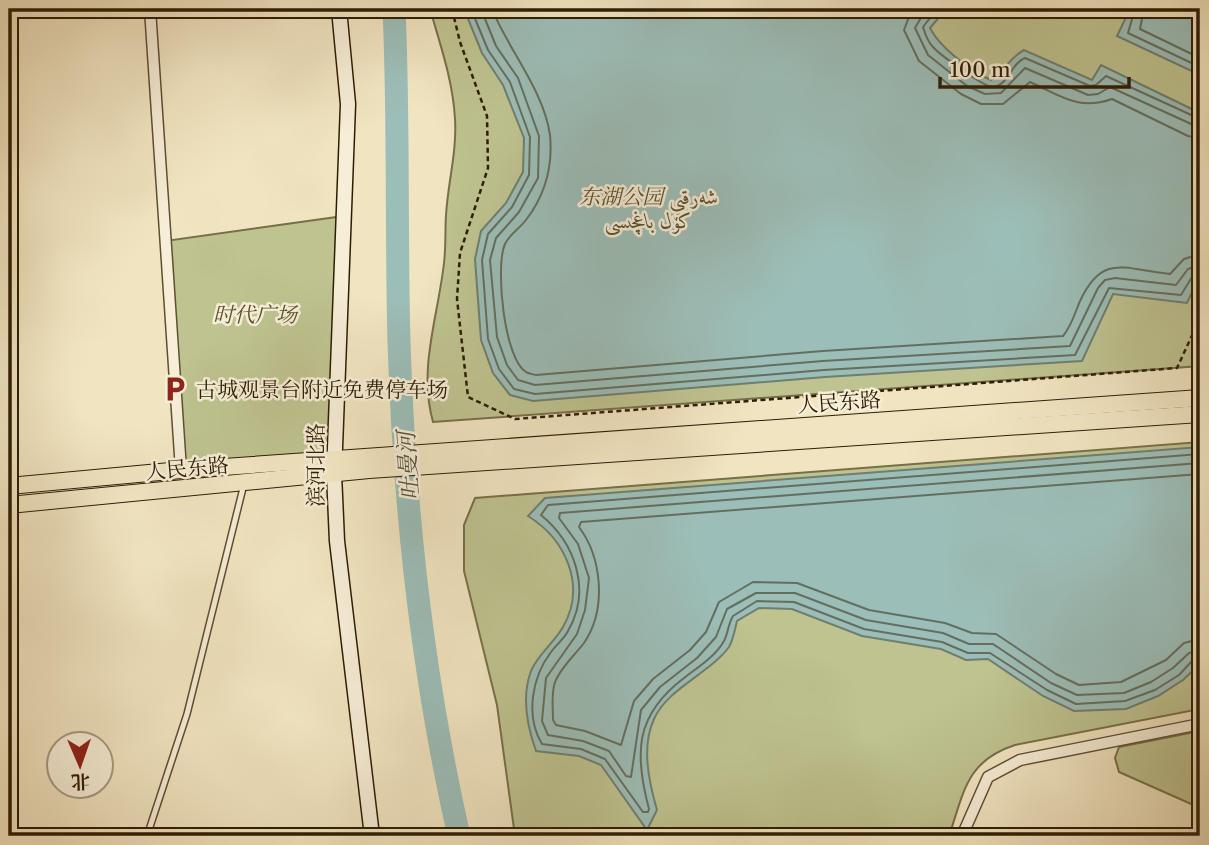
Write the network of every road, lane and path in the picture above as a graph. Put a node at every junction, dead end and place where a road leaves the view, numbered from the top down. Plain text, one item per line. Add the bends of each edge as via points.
1 (150, 9) edge
2 (339, 9) edge
3 (452, 9) edge
4 (1200, 318) edge
5 (1200, 398) edge
6 (1200, 414) edge
7 (482, 456) junction
8 (334, 467) junction
9 (181, 470) junction
10 (244, 484) junction
11 (9, 486) edge
12 (9, 505) edge
13 (1200, 724) edge
14 (147, 836) edge
15 (372, 836) edge
16 (962, 836) edge

1 - 9 street
2 - 8 main road, 滨河北路 via 348,104
3 - 4 path via 487,116 488,168 459,265 457,299 468,397 515,419 1177,368
5 - 7 main road, 人民东路
6 - 7 main road, 人民东路
7 - 8 main road, 人民东路
8 - 9 main road, 人民东路
8 - 10 main road, 人民东路
8 - 15 main road, 滨河北路 via 337,541
9 - 11 main road, 人民东路
10 - 12 main road, 人民东路
10 - 14 lane via 187,714
13 - 16 street via 1020,760 989,777

